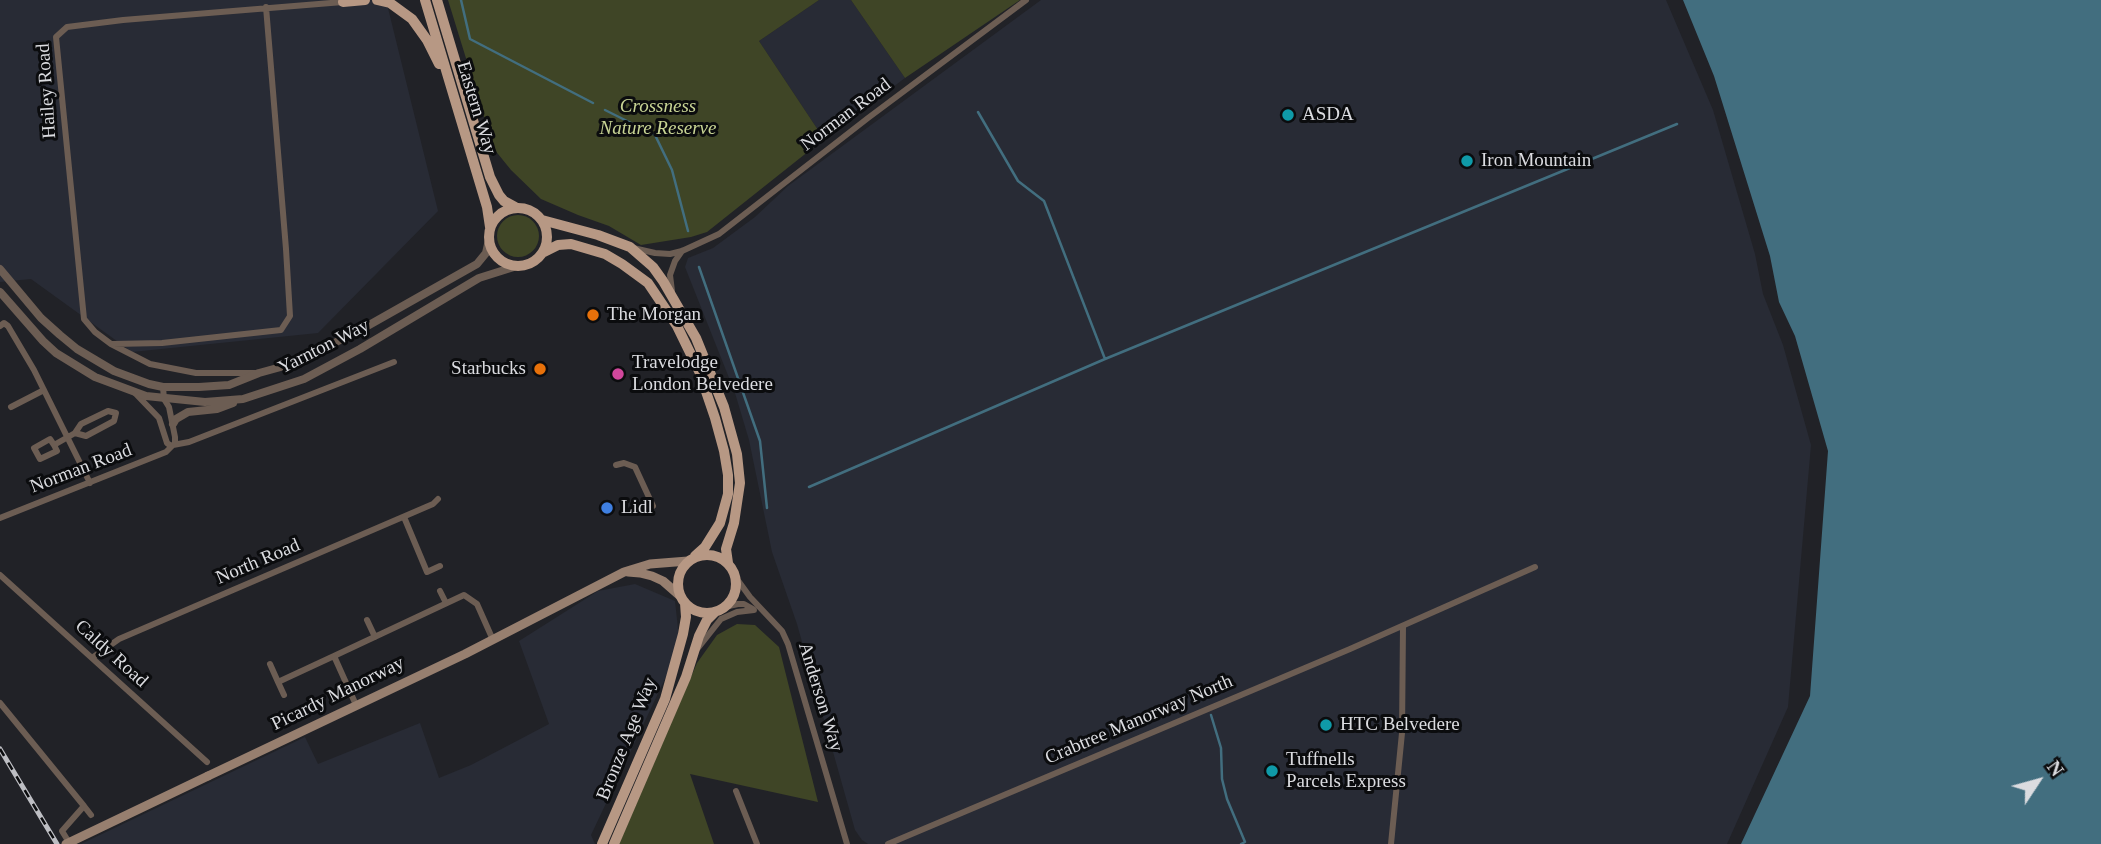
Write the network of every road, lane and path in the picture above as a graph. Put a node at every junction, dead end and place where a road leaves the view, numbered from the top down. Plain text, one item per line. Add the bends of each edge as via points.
1 (365, 0) edge
2 (377, 0) edge
3 (425, 0) edge
4 (438, 0) edge
5 (1026, 0) edge
6 (343, 2) edge
7 (266, 7) junction
8 (466, 133) junction
9 (515, 207) junction
10 (542, 220) junction
11 (490, 227) junction
12 (489, 240) junction
13 (630, 247) junction
14 (688, 248) junction
15 (544, 253) junction
16 (517, 266) junction
17 (0, 269) edge
18 (0, 292) edge
19 (672, 295) junction
20 (0, 326) edge
21 (111, 344) junction
22 (391, 363) dead end
23 (259, 373) junction
24 (163, 387) junction
25 (44, 390) junction
26 (134, 392) junction
27 (164, 399) junction
28 (243, 399) junction
29 (11, 407) dead end
30 (159, 418) junction
31 (173, 424) junction
32 (75, 433) junction
33 (67, 438) junction
34 (54, 445) dead end
35 (171, 446) junction
36 (615, 464) dead end
37 (90, 482) junction
38 (438, 499) dead end
39 (653, 506) dead end
40 (404, 517) junction
41 (0, 518) edge
42 (692, 559) junction
43 (729, 563) junction
44 (440, 566) dead end
45 (1535, 567) dead end
46 (624, 572) junction
47 (0, 575) edge
48 (734, 575) junction
49 (440, 591) dead end
50 (682, 599) junction
51 (446, 603) junction
52 (720, 610) junction
53 (754, 610) junction
54 (764, 613) junction
55 (368, 621) dead end
56 (1403, 626) junction
57 (375, 637) junction
58 (493, 640) junction
59 (334, 656) junction
60 (692, 657) junction
61 (92, 659) junction
62 (270, 664) dead end
63 (278, 682) junction
64 (284, 695) dead end
65 (0, 704) edge
66 (356, 705) junction
67 (205, 757) dead end
68 (736, 791) dead end
69 (84, 806) junction
70 (91, 815) dead end
71 (68, 844) edge
72 (602, 844) edge
73 (614, 844) edge
74 (757, 844) edge
75 (847, 844) edge
76 (888, 844) edge
77 (1391, 844) edge

1 - 6 main road
2 - 8 main road via 402,10 420,28
3 - 8 main road, Eastern Way
4 - 9 main road, Eastern Way via 490,177 499,195
5 - 14 street, Norman Road via 719,234
6 - 7 street, Hailey Road
7 - 21 street via 290,316 281,330
7 - 21 street, Hailey Road via 67,27 56,37 84,319
8 - 11 main road, Eastern Way
9 - 10 main road via 531,210
9 - 11 main road via 499,215
10 - 13 main road
10 - 15 main road via 548,235
11 - 12 main road
12 - 16 main road via 498,258
12 - 23 street, Yarnton Way via 482,259 470,268 355,333 288,365
13 - 14 street, Norman Road via 660,254
13 - 19 main road via 653,267
14 - 19 street via 675,261 670,275
15 - 16 main road via 534,262
15 - 42 main road via 571,244 614,259 648,283 677,326 699,371 724,451 728,494 720,523
16 - 28 street, Yarnton Way via 479,278 304,379
17 - 24 street, Yarnton Way via 41,318 78,349 114,371
18 - 26 street, Yarnton Way via 56,353 95,377
19 - 43 main road via 712,373 737,454 740,483 726,549
20 - 25 street via 8,326
21 - 23 street, Hailey Road via 150,363 196,373
22 - 35 street, Norman Road
23 - 24 street, Yarnton Way via 229,385
24 - 27 street
25 - 29 street
25 - 33 street
26 - 27 street, Yarnton Way
26 - 30 street
27 - 28 street, Yarnton Way
27 - 30 street
27 - 31 street
28 - 31 street via 217,409 188,412
30 - 35 street
31 - 35 street via 175,443
32 - 32 street via 86,436 114,421 116,413 108,411
32 - 33 street
33 - 34 street
33 - 37 street
35 - 37 street, Norman Road via 160,455
36 - 39 street via 635,467
37 - 41 street, Norman Road
38 - 40 street, North Road
40 - 44 street via 427,572
40 - 61 street, North Road via 119,639
42 - 43 main road via 707,553
42 - 46 main road, Picardy Manorway via 636,566
42 - 50 main road via 679,574
43 - 48 main road
45 - 56 street, Crabtree Manorway North
46 - 50 main road via 652,576
46 - 58 main road, Picardy Manorway
47 - 61 street, Caldy Road
48 - 52 main road via 734,593
48 - 54 street, Anderson Way
49 - 51 street
50 - 52 main road via 699,613
50 - 72 main road, Bronze Age Way via 686,617 665,699
51 - 57 street
51 - 58 street via 464,595 477,604
52 - 53 street via 744,604
52 - 60 main road, Bronze Age Way via 703,628
53 - 54 street
53 - 60 street via 721,619
54 - 75 street, Anderson Way via 782,631 788,645
55 - 57 street
56 - 76 street, Crabtree Manorway North
56 - 77 street via 1402,733
57 - 59 street
58 - 66 main road, Picardy Manorway
59 - 63 street
59 - 66 street
60 - 73 main road, Bronze Age Way
61 - 67 street, Caldy Road
62 - 63 street
63 - 64 street
65 - 69 street
66 - 71 main road, Picardy Manorway, bridge
68 - 74 street
69 - 70 street
69 - 71 street via 62,831

